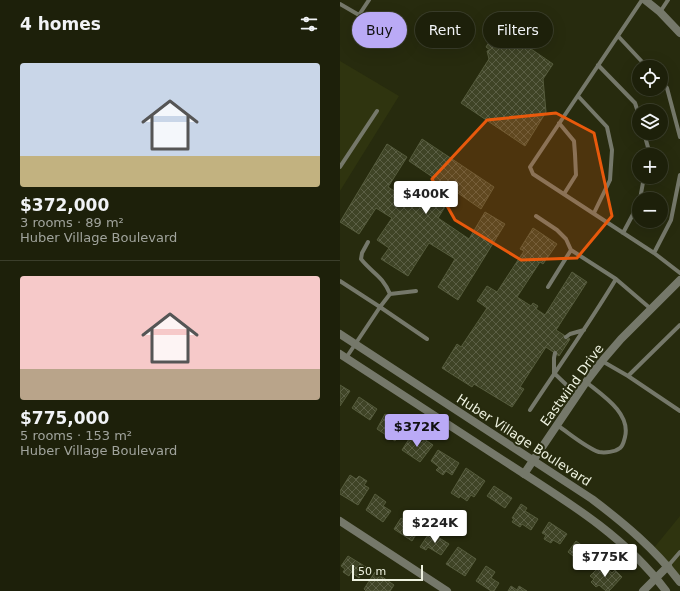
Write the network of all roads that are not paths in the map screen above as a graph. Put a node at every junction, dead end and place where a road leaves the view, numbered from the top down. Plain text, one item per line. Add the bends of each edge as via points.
1 (369, 0) edge
2 (643, 0) edge
3 (668, 0) edge
4 (340, 4) edge
5 (660, 12) junction
6 (680, 33) edge
7 (618, 36) junction
8 (640, 60) edge
9 (598, 65) junction
10 (668, 92) edge
11 (578, 96) junction
12 (636, 104) edge
13 (377, 111) dead end
14 (559, 123) junction
15 (680, 137) edge
16 (340, 167) edge
17 (680, 175) edge
18 (564, 194) junction
19 (594, 213) junction
20 (536, 216) dead end
21 (632, 216) edge
22 (623, 233) junction
23 (368, 242) dead end
24 (572, 250) junction
25 (654, 253) junction
26 (680, 274) edge
27 (616, 279) junction
28 (340, 281) edge
29 (679, 282) edge
30 (548, 286) dead end
31 (416, 291) dead end
32 (390, 294) junction
33 (380, 307) junction
34 (651, 309) junction
35 (680, 325) edge
36 (584, 330) junction
37 (340, 334) edge
38 (566, 337) dead end
39 (427, 339) dead end
40 (355, 344) junction
41 (555, 353) dead end
42 (343, 356) edge
43 (602, 361) junction
44 (554, 373) junction
45 (628, 376) junction
46 (586, 382) junction
47 (577, 395) junction
48 (530, 410) dead end
49 (680, 411) edge
50 (557, 424) junction
51 (533, 460) junction
52 (524, 474) junction
53 (340, 521) edge
54 (680, 552) edge
55 (668, 566) junction
56 (656, 577) junction
57 (680, 582) edge
58 (447, 591) edge
59 (642, 591) edge
60 (666, 591) edge

1 - 4 lane via 359,15
2 - 5 street
2 - 7 lane
3 - 5 lane
5 - 6 street
7 - 8 lane
7 - 9 lane
9 - 11 lane
9 - 12 lane
10 - 15 lane
11 - 14 lane
11 - 19 lane via 606,127 612,150 610,180
13 - 16 lane
14 - 18 lane via 574,141 575,154 576,175
14 - 18 lane via 530,167 533,174
17 - 25 lane via 671,220
18 - 19 lane
19 - 22 lane
20 - 24 lane via 557,230
21 - 22 lane
22 - 25 lane
23 - 32 lane via 361,259 380,276
24 - 27 lane
24 - 30 lane
25 - 26 lane
27 - 34 lane
27 - 36 lane
28 - 33 lane
29 - 34 street, Eastwind Drive
31 - 32 lane
32 - 33 lane
33 - 39 lane
33 - 40 lane
34 - 43 street, Eastwind Drive
35 - 45 lane
36 - 38 lane
36 - 44 lane
37 - 40 street, Huber Village Boulevard
40 - 42 lane
40 - 51 street, Huber Village Boulevard
41 - 44 lane
42 - 52 street
43 - 45 lane
43 - 46 street, Eastwind Drive
44 - 47 lane
44 - 48 lane
45 - 49 lane
46 - 47 street, Eastwind Drive
46 - 50 lane via 609,401 624,419 626,434 620,448 607,453 599,452
47 - 50 street, Eastwind Drive
50 - 51 street, Eastwind Drive
51 - 52 street, Eastwind Drive
51 - 55 street, Huber Village Boulevard via 621,521
52 - 56 street via 611,534
53 - 58 street
54 - 55 lane
55 - 56 street
55 - 57 street, Huber Village Boulevard
56 - 59 street
56 - 60 street

